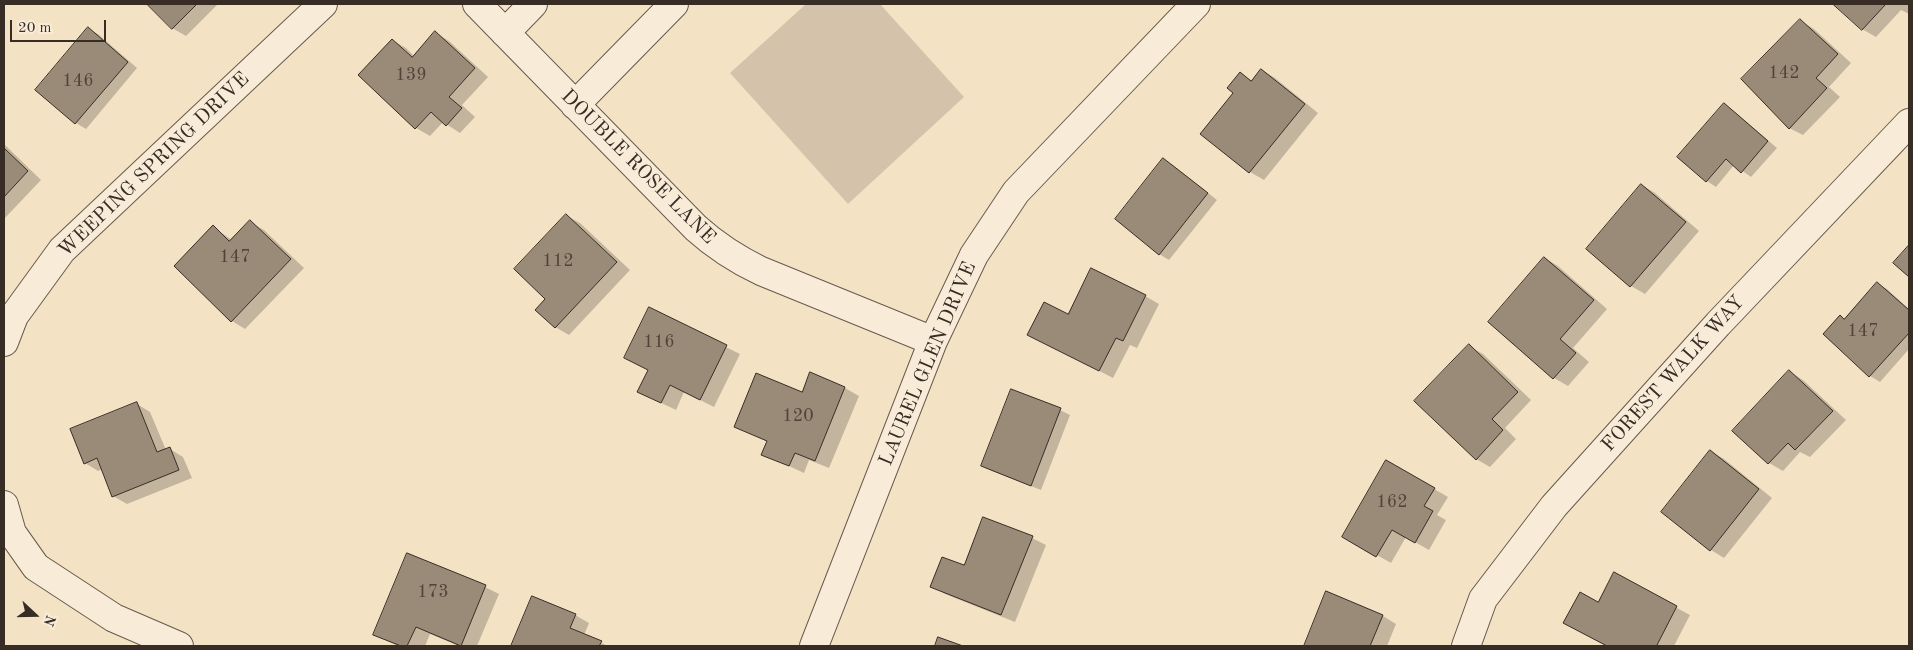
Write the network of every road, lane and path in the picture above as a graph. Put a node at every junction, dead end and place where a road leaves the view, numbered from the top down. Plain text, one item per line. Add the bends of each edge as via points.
1 (323, 4) edge
2 (477, 4) edge
3 (533, 4) edge
4 (674, 4) edge
5 (1196, 4) edge
6 (505, 32) junction
7 (575, 104) junction
8 (1909, 123) edge
9 (933, 341) junction
10 (4, 342) edge
11 (4, 504) edge
12 (15, 555) edge
13 (179, 646) edge
14 (814, 646) edge
15 (1466, 646) edge

1 - 10 street, WEEPING SPRING DRIVE via 62,250 14,316
2 - 6 street, DOUBLE ROSE LANE
3 - 6 street
4 - 7 street
5 - 9 street, LAUREL GLEN DRIVE via 1016,192 974,256
6 - 7 street, DOUBLE ROSE LANE
7 - 9 street, DOUBLE ROSE LANE via 717,246 761,271
8 - 15 street, FOREST WALK WAY via 1718,324 1554,506 1483,599
9 - 14 street, LAUREL GLEN DRIVE
11 - 12 street
12 - 13 street via 114,618

